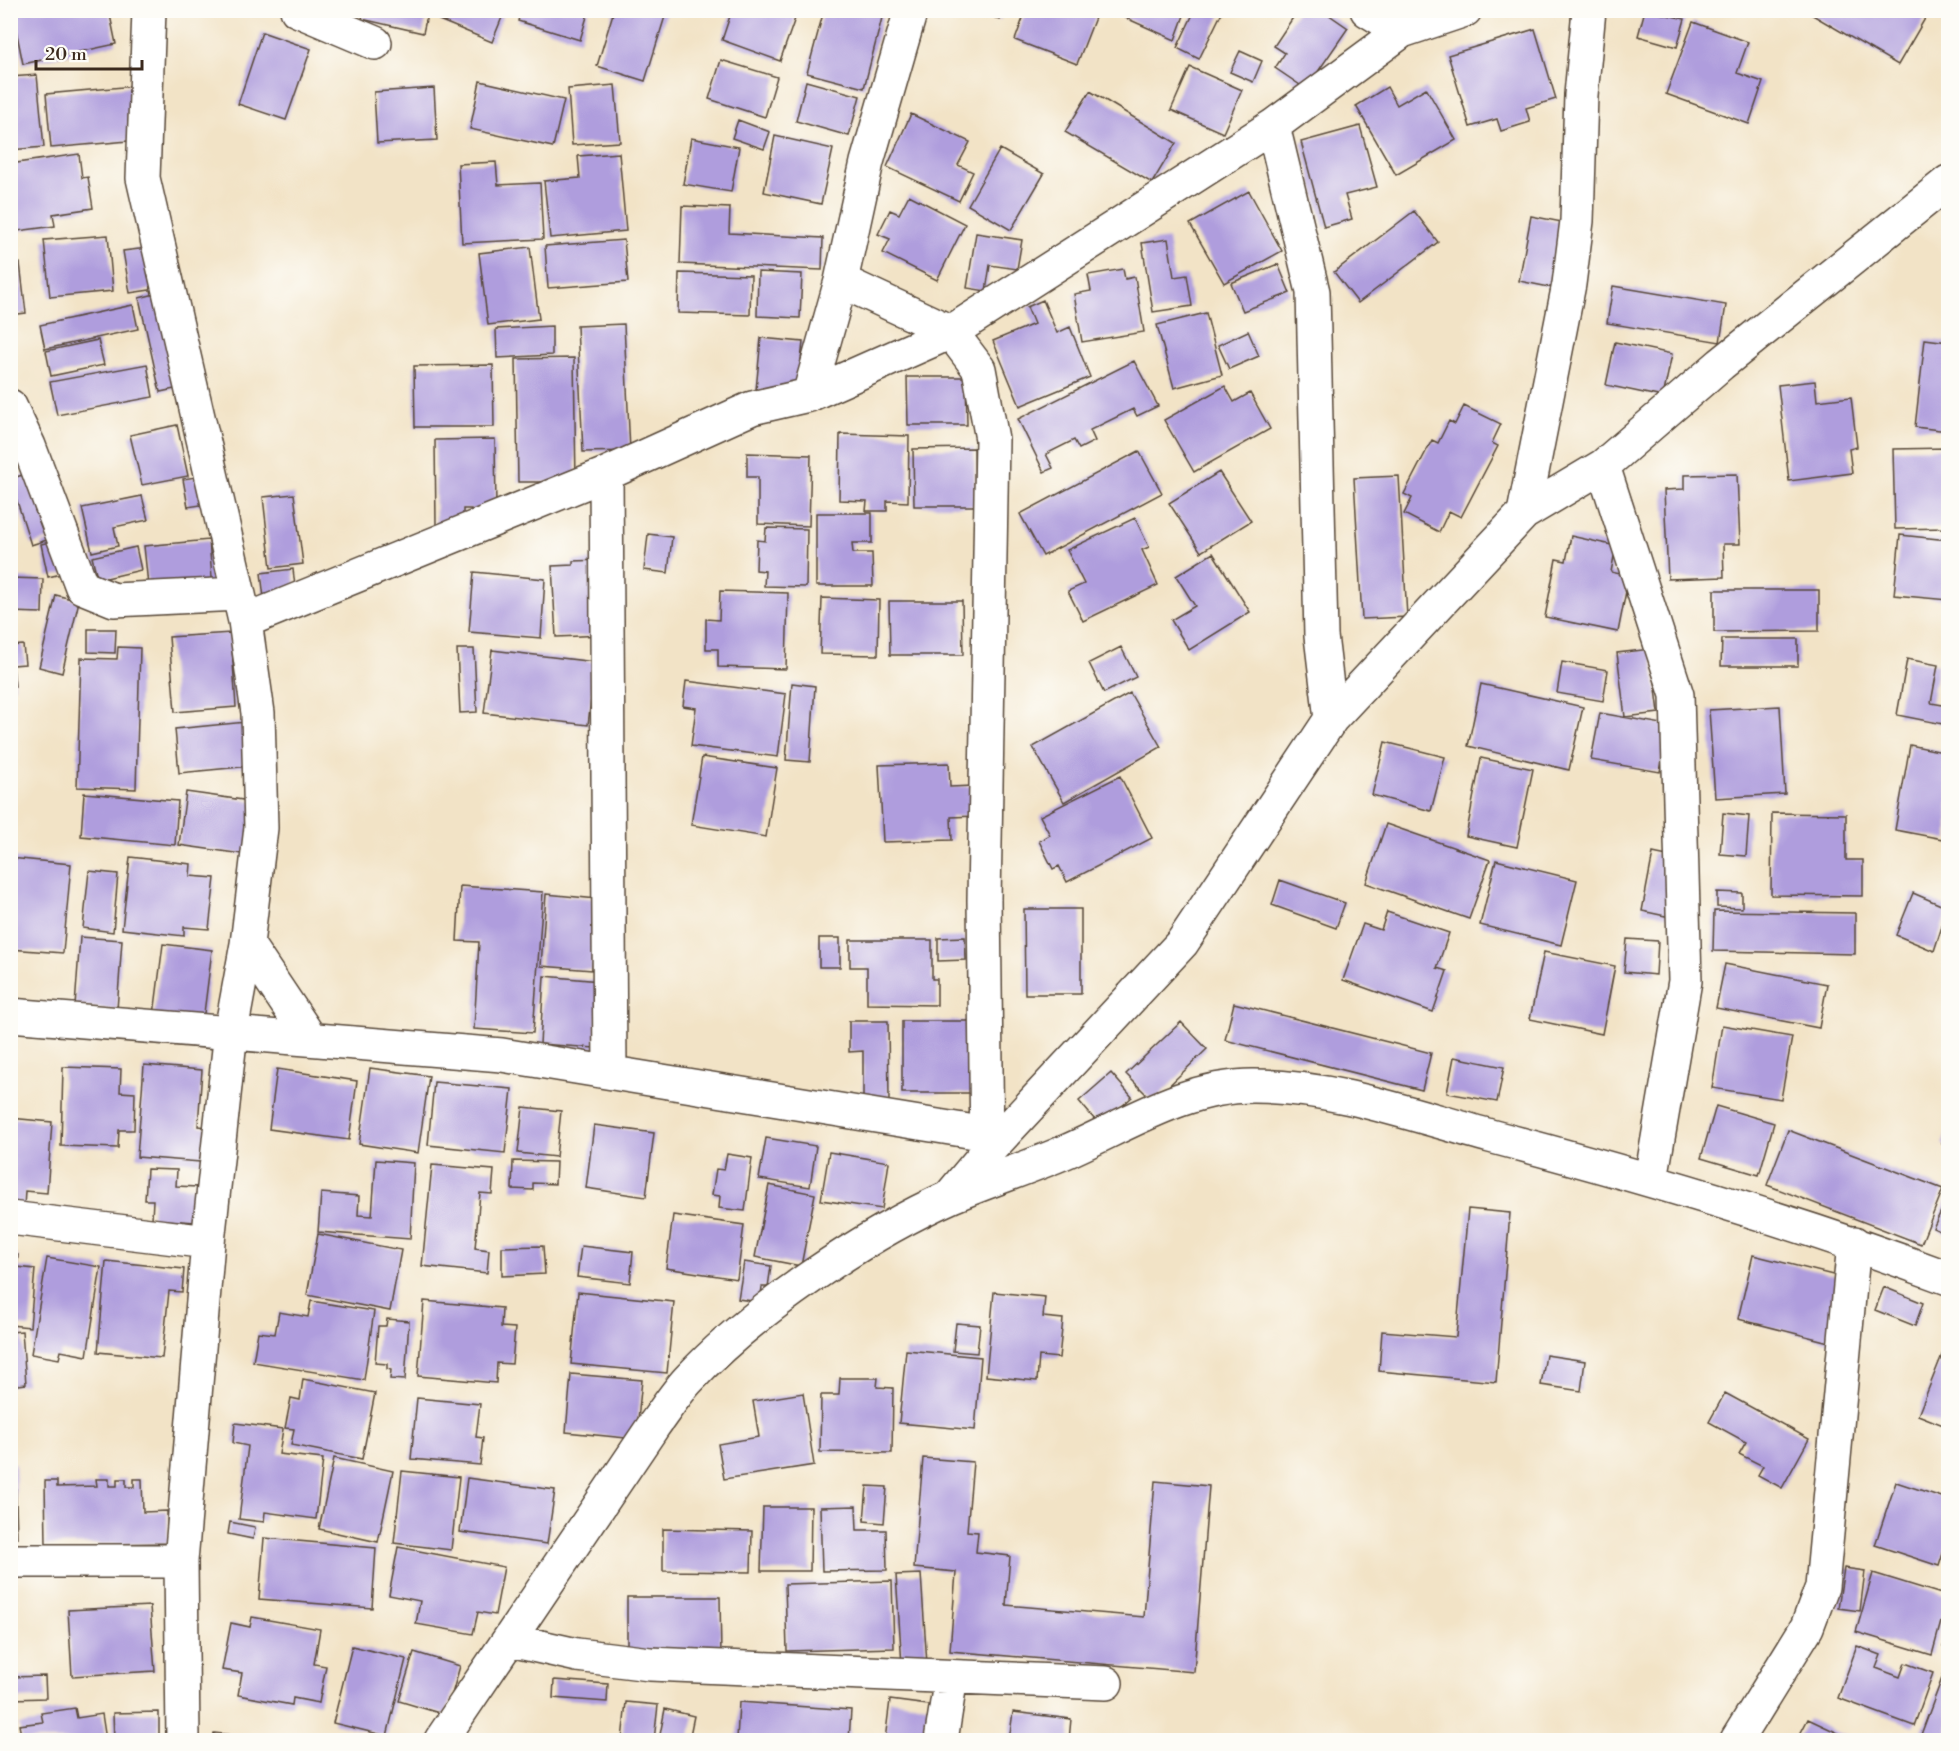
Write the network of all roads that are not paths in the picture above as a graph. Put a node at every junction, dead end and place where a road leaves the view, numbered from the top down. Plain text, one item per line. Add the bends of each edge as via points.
1 (149, 10) edge
2 (297, 10) edge
3 (911, 10) edge
4 (1367, 10) edge
5 (1465, 10) edge
6 (1589, 10) edge
7 (1402, 32) junction
8 (375, 43) dead end
9 (1273, 126) junction
10 (1948, 182) edge
11 (841, 281) junction
12 (951, 332) junction
13 (809, 395) junction
14 (10, 406) edge
15 (1603, 466) junction
16 (606, 474) junction
17 (1524, 513) junction
18 (242, 607) junction
19 (1331, 719) junction
20 (247, 945) junction
21 (10, 1015) edge
22 (231, 1031) junction
23 (310, 1038) junction
24 (610, 1072) junction
25 (987, 1143) junction
26 (1652, 1179) junction
27 (950, 1197) junction
28 (10, 1218) edge
29 (208, 1242) junction
30 (1854, 1243) junction
31 (1948, 1278) edge
32 (10, 1561) edge
33 (181, 1561) junction
34 (510, 1640) junction
35 (951, 1677) junction
36 (1106, 1683) dead end
37 (183, 1740) edge
38 (441, 1740) edge
39 (941, 1740) edge
40 (1737, 1740) edge

1 - 18 street via 143,178
2 - 8 street
3 - 11 street via 867,162
4 - 7 street
5 - 7 street
6 - 17 street via 1581,95 1577,221 1569,284
7 - 9 street
9 - 12 street
9 - 19 street via 1313,292 1321,636
10 - 15 street via 1721,364
11 - 12 street
11 - 13 street
12 - 13 street
12 - 25 street via 979,369 992,439 984,900
13 - 16 street via 752,408
14 - 18 street via 82,587 114,600
15 - 17 street
15 - 26 street via 1677,695 1685,981
16 - 18 street
16 - 24 street
17 - 19 street
18 - 20 street via 258,713 261,828
19 - 25 street via 1182,943
20 - 22 street
20 - 23 street
21 - 22 street
22 - 23 street
22 - 29 street
23 - 24 street via 502,1055
24 - 25 street
25 - 27 street
26 - 27 street via 1391,1108 1313,1090 1250,1085 1168,1104 1067,1151
26 - 30 street
27 - 34 street via 883,1232 815,1275 735,1337 687,1381
28 - 29 street
29 - 33 street
30 - 31 street
30 - 40 street via 1821,1587 1807,1627
32 - 33 street
33 - 37 street
34 - 35 street via 577,1655 650,1664
34 - 38 street
35 - 36 street
35 - 39 street

